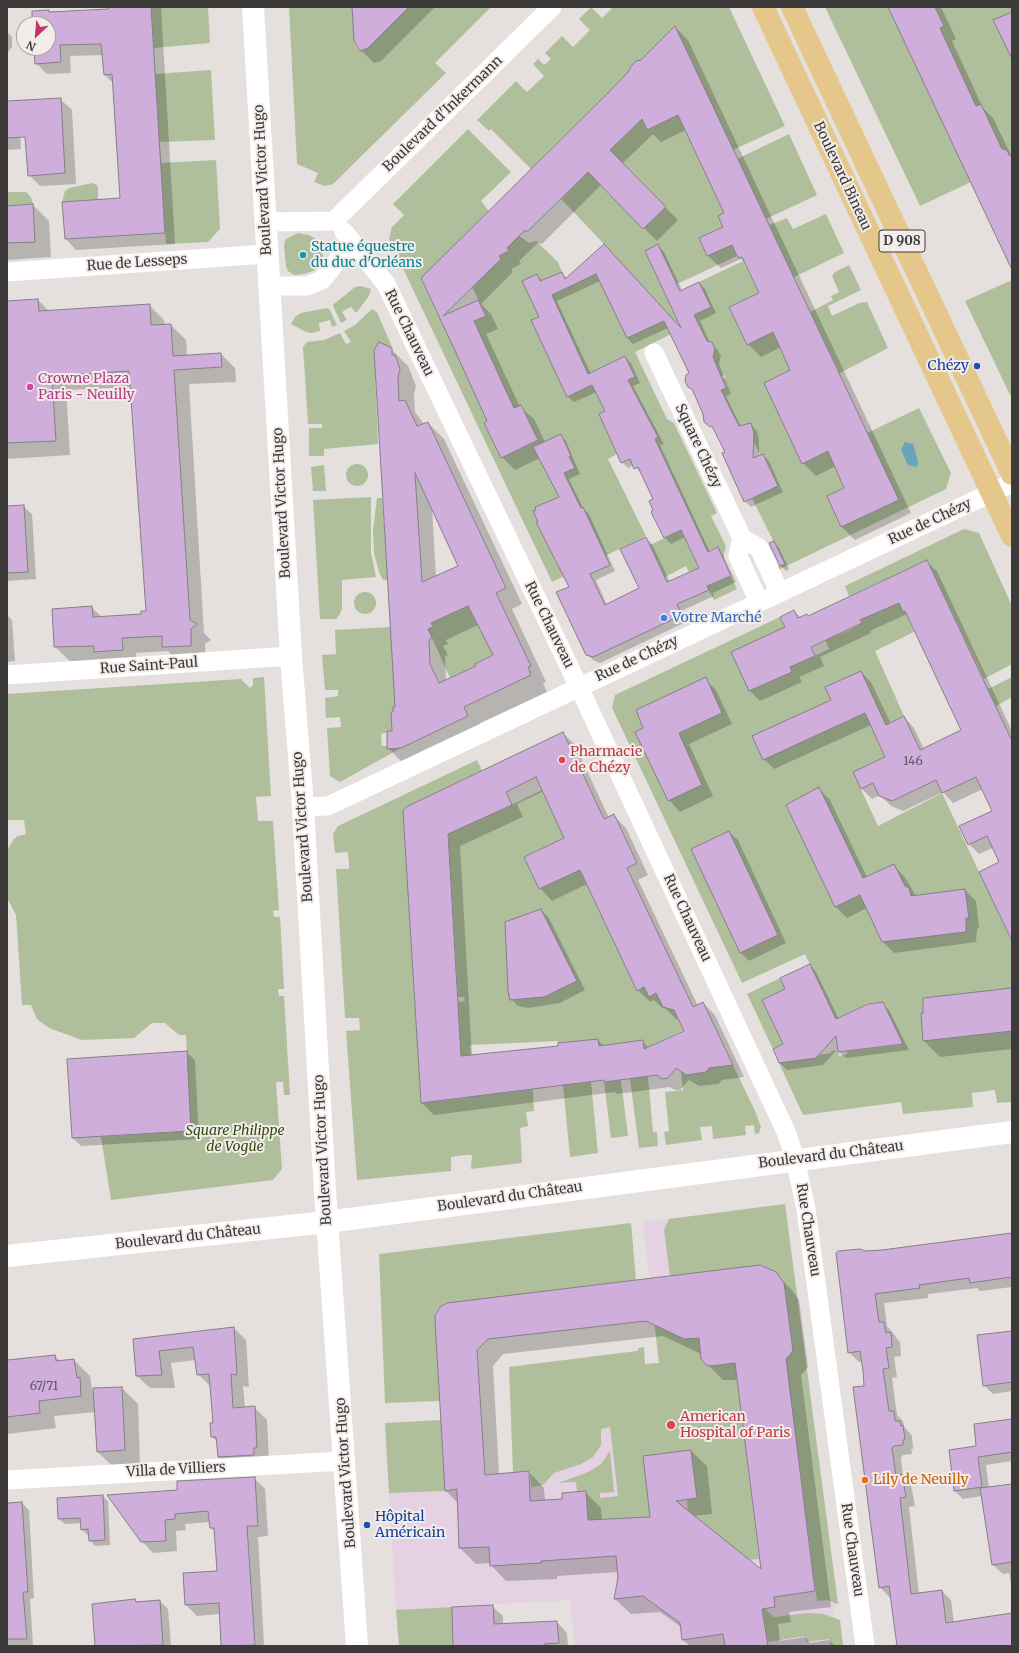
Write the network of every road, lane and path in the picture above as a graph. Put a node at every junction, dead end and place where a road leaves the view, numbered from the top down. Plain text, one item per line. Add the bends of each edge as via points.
1 (253, 7) edge
2 (552, 7) edge
3 (763, 7) edge
4 (792, 7) edge
5 (334, 221) junction
6 (267, 222) junction
7 (352, 242) junction
8 (267, 254) junction
9 (7, 272) edge
10 (269, 286) junction
11 (654, 353) dead end
12 (1012, 474) edge
13 (1012, 483) edge
14 (992, 493) junction
15 (1008, 527) edge
16 (742, 538) junction
17 (780, 593) junction
18 (759, 602) junction
19 (291, 656) junction
20 (7, 676) edge
21 (579, 687) junction
22 (303, 807) junction
23 (1012, 1132) edge
24 (795, 1159) junction
25 (327, 1222) junction
26 (7, 1256) edge
27 (345, 1461) junction
28 (7, 1480) edge
29 (357, 1646) edge
30 (865, 1646) edge

1 - 6 street, Boulevard Victor Hugo
2 - 5 street, Boulevard d'Inkermann
3 - 14 main road, Boulevard Bineau / D 908
4 - 12 main road, Boulevard Bineau / D 908
5 - 6 street
5 - 7 street, Rue Chauveau
6 - 8 street, Boulevard Victor Hugo
7 - 10 street via 322,280 307,286
7 - 21 street, Rue Chauveau via 386,284
8 - 9 street, Rue de Lesseps
8 - 10 street, Boulevard Victor Hugo
10 - 19 street, Boulevard Victor Hugo
11 - 16 street, Square Chézy
13 - 14 street, Rue de Chézy
14 - 15 main road, Boulevard Bineau / D 908
14 - 17 street, Rue de Chézy
16 - 17 street via 760,548
16 - 18 street via 738,556
17 - 18 street, Rue de Chézy
18 - 21 street, Rue de Chézy
19 - 20 street, Rue Saint-Paul
19 - 22 street, Boulevard Victor Hugo
21 - 22 street, Rue de Chézy via 328,806
21 - 24 street, Rue Chauveau via 787,1134
22 - 25 street, Boulevard Victor Hugo
23 - 24 street, Boulevard du Château
24 - 25 street, Boulevard du Château
24 - 30 street, Rue Chauveau via 806,1209
25 - 26 street, Boulevard du Château
25 - 27 street, Boulevard Victor Hugo
27 - 28 street, Villa de Villiers
27 - 29 street, Boulevard Victor Hugo

